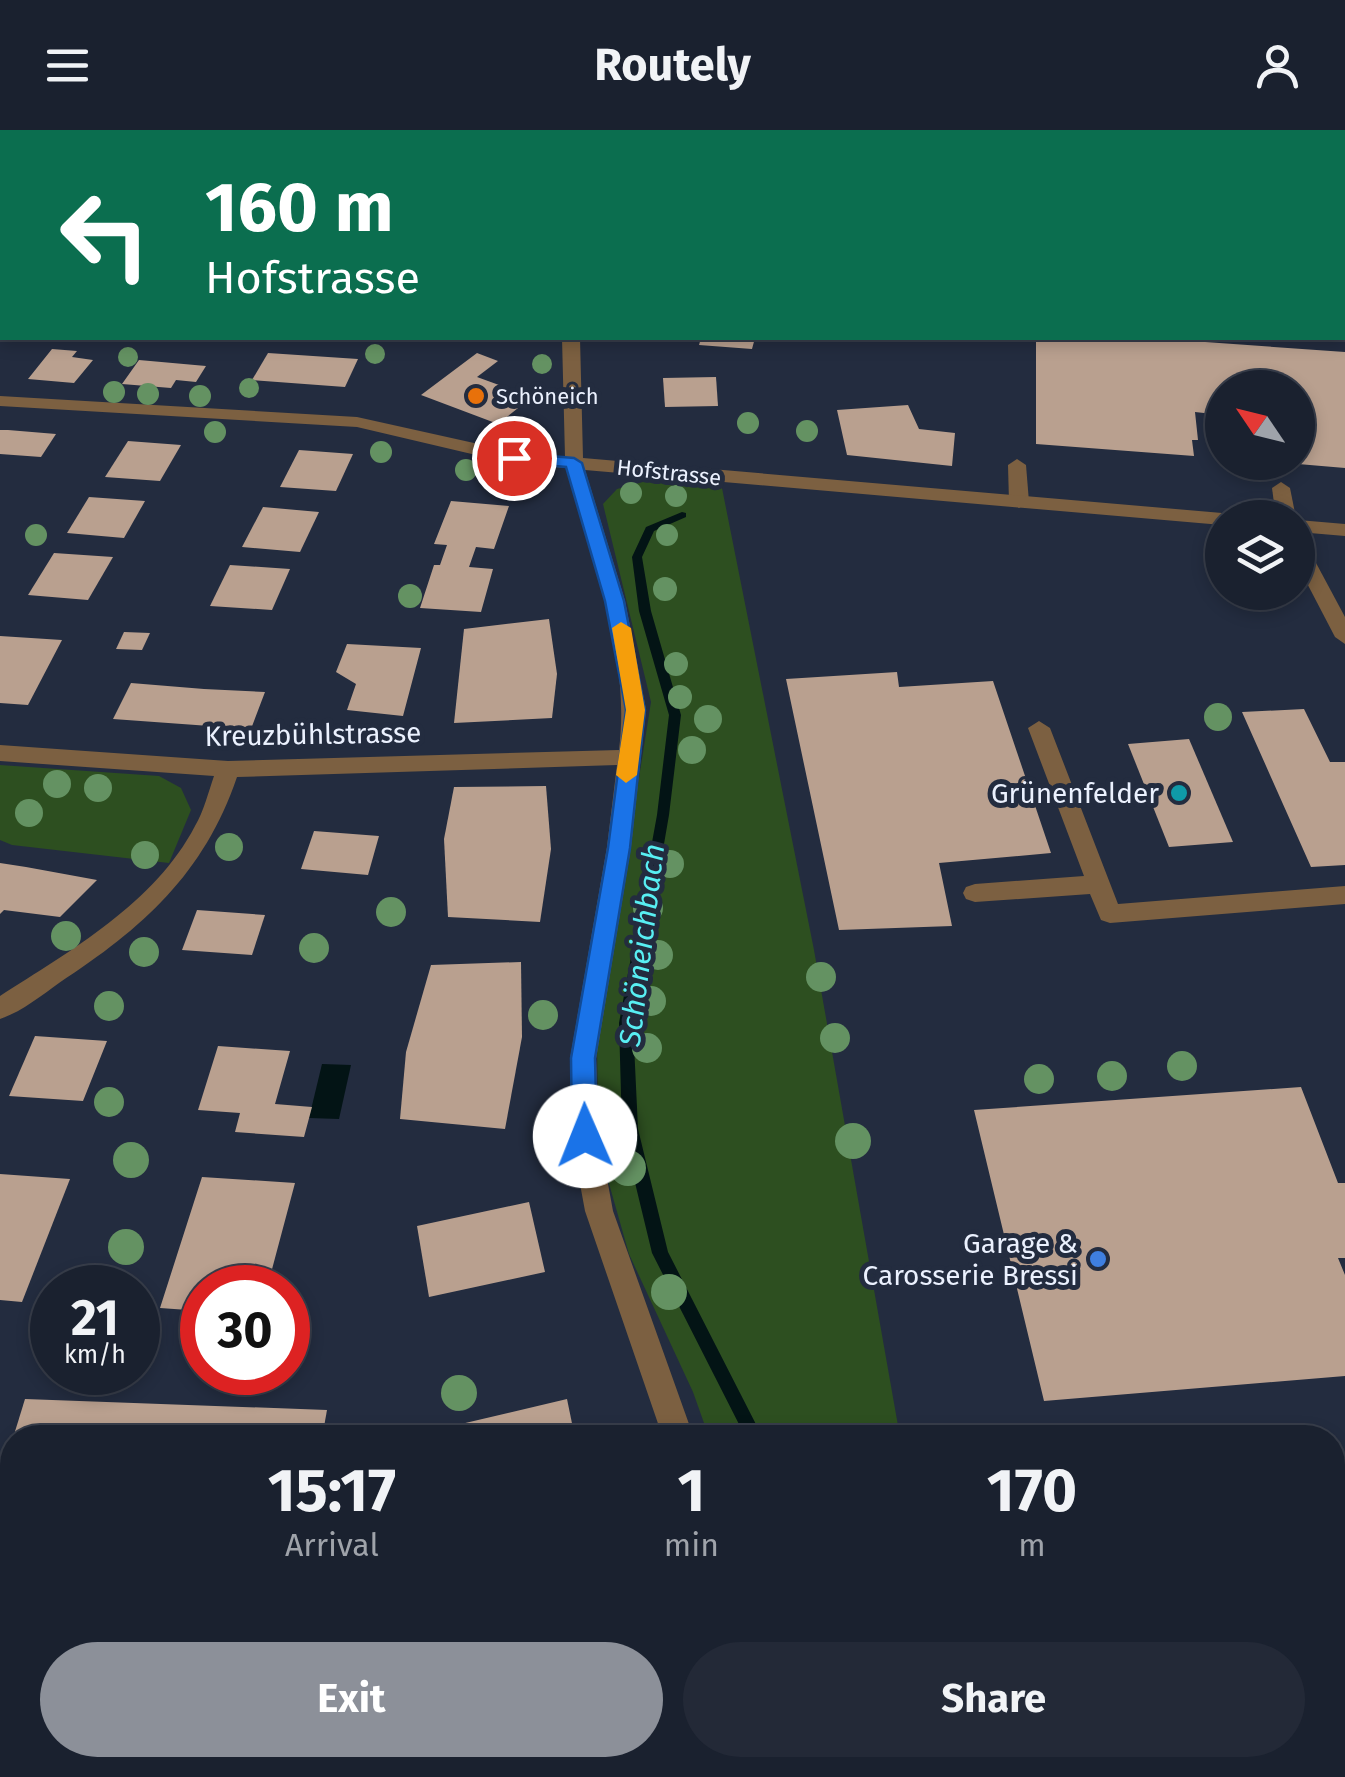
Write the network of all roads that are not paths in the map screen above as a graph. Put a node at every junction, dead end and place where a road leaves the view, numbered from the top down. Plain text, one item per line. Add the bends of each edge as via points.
1 (571, 340) edge
2 (0, 401) edge
3 (574, 463) junction
4 (1017, 466) dead end
5 (1281, 488) dead end
6 (1283, 500) edge
7 (1019, 502) junction
8 (1205, 518) edge
9 (1315, 527) edge
10 (1345, 530) edge
11 (1315, 581) edge
12 (1345, 638) edge
13 (1039, 728) dead end
14 (0, 753) edge
15 (628, 757) junction
16 (228, 769) junction
17 (1099, 884) junction
18 (975, 893) dead end
19 (1345, 895) edge
20 (0, 1010) edge
21 (674, 1425) edge

1 - 3 street
2 - 3 street, Hofstrasse via 357,422 514,458
3 - 7 street, Hofstrasse
3 - 15 street via 629,664 636,710
4 - 7 street
5 - 6 street
7 - 8 street, Hofstrasse
9 - 10 street
11 - 12 street
13 - 17 street
14 - 16 street, Kreuzbühlstrasse
15 - 16 street, Kreuzbühlstrasse
15 - 21 street via 583,1058 585,1136 598,1211
16 - 20 street via 203,834 153,896 77,960
17 - 18 street
17 - 19 street via 1110,914

